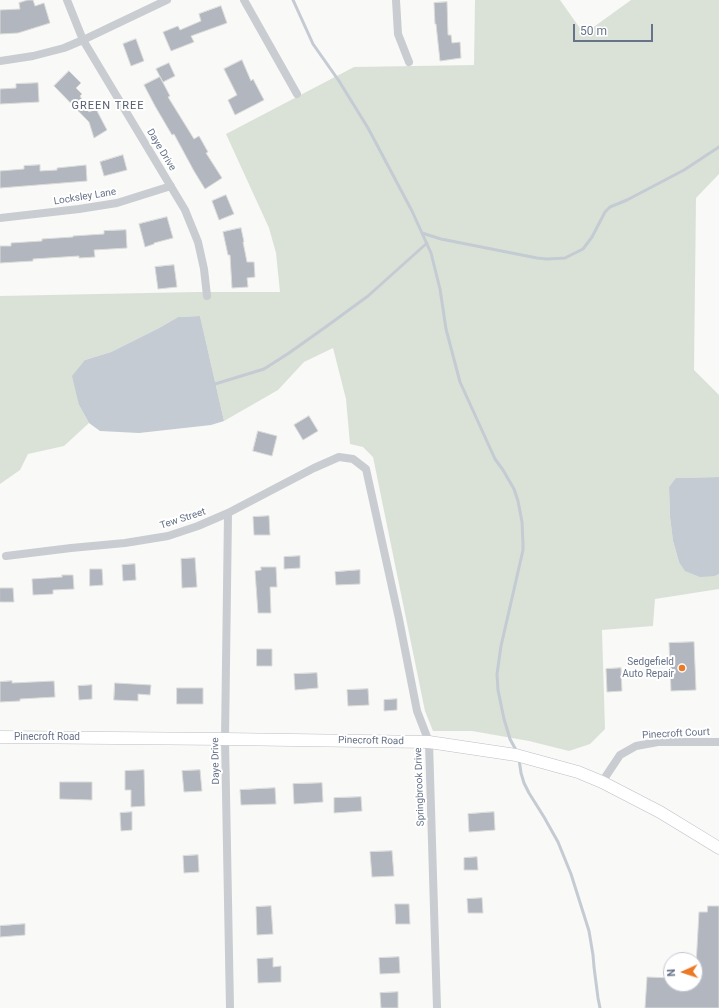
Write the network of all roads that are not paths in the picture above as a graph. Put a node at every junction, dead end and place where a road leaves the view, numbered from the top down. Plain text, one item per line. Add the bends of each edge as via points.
1 (68, 0) edge
2 (167, 0) edge
3 (244, 0) edge
4 (396, 0) edge
5 (83, 40) junction
6 (0, 61) edge
7 (409, 62) dead end
8 (297, 94) dead end
9 (171, 186) junction
10 (0, 218) edge
11 (207, 296) dead end
12 (353, 459) joint
13 (228, 513) junction
14 (6, 556) dead end
15 (0, 737) edge
16 (226, 739) junction
17 (429, 742) junction
18 (719, 742) edge
19 (602, 782) junction
20 (719, 848) edge
21 (230, 1008) edge
22 (437, 1008) edge

1 - 5 street, Daye Drive
2 - 5 street
3 - 8 street
4 - 7 street via 398,34
5 - 6 street via 64,48
5 - 9 street, Daye Drive
9 - 10 street, Locksley Lane via 117,203
9 - 11 street, Daye Drive via 185,210 198,242
12 - 13 street, Tew Street via 339,457
12 - 17 street, Springbrook Drive via 366,469 417,711
13 - 14 street, Tew Street via 168,536
13 - 16 street, Daye Drive
15 - 16 street, Pinecroft Road
16 - 17 street, Pinecroft Road
16 - 21 street, Daye Drive
17 - 19 street, Pinecroft Road via 516,755 578,772
17 - 22 street, Springbrook Drive
18 - 19 street, Pinecroft Court via 658,742 636,746 620,755
19 - 20 street, Pinecroft Road via 660,812

